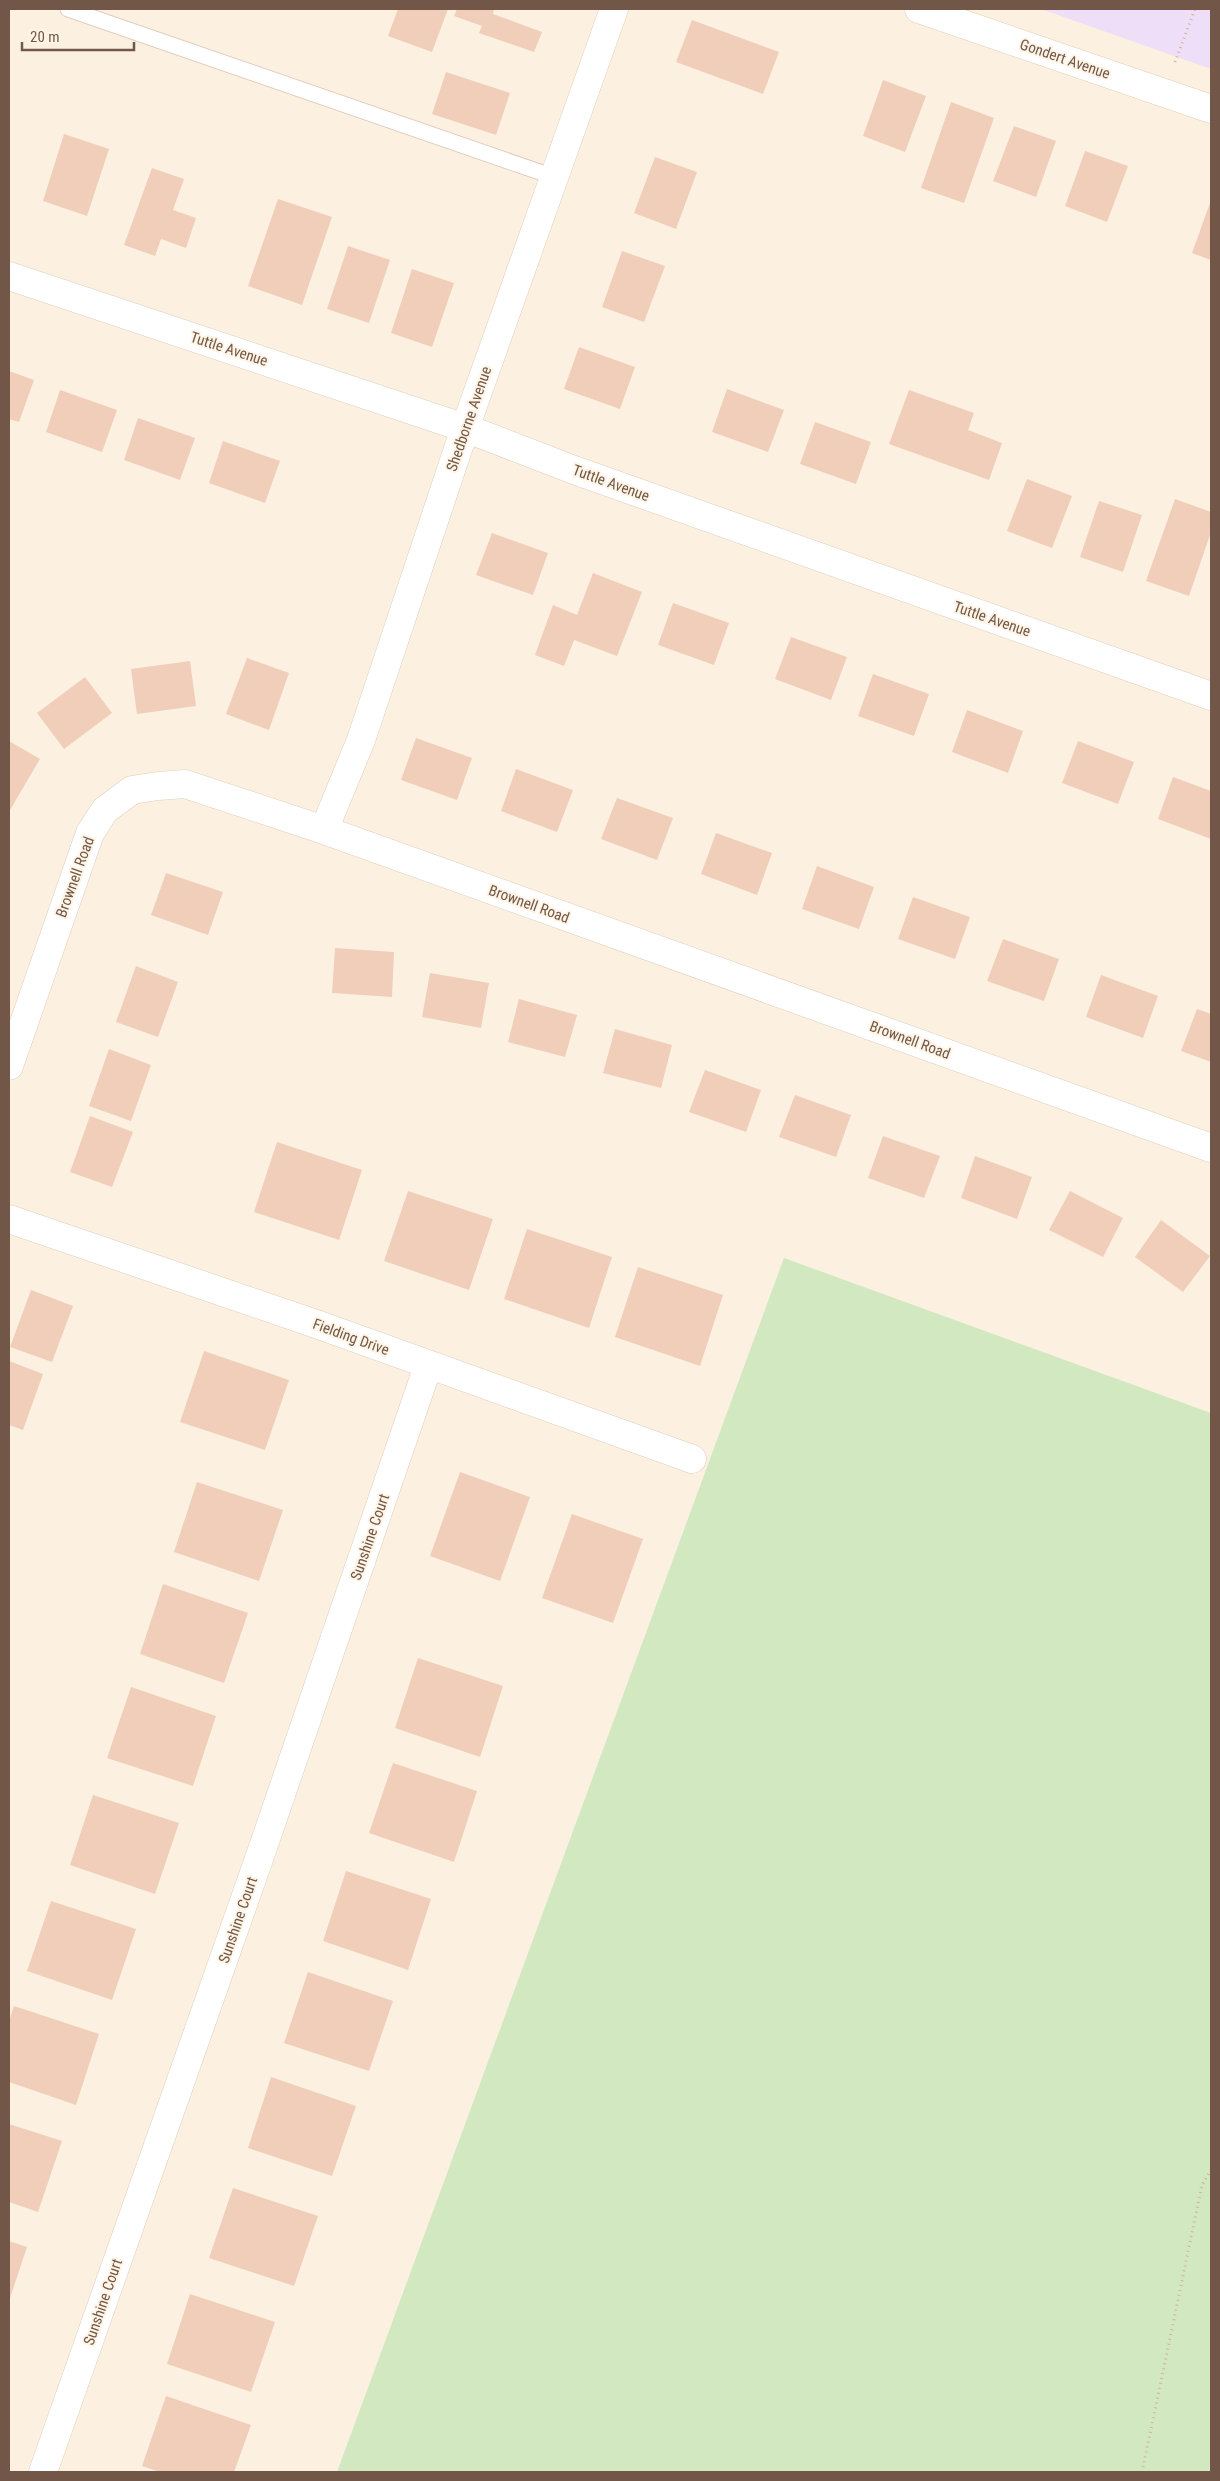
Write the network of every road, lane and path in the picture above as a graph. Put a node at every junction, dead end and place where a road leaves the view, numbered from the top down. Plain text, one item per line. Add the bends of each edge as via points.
1 (68, 9) edge
2 (614, 9) edge
3 (920, 9) edge
4 (1195, 9) edge
5 (1163, 93) junction
6 (1211, 109) edge
7 (554, 177) junction
8 (9, 276) edge
9 (465, 428) junction
10 (1211, 696) edge
11 (324, 830) junction
12 (9, 1066) edge
13 (1211, 1148) edge
14 (9, 1219) edge
15 (428, 1366) junction
16 (692, 1459) dead end
17 (1211, 2170) edge
18 (43, 2472) edge
19 (1142, 2472) edge

1 - 7 lane
2 - 7 street, Shedborne Avenue
3 - 5 street, Gondert Avenue
4 - 5 path
5 - 6 street, Gondert Avenue
7 - 9 street, Shedborne Avenue
8 - 9 street, Tuttle Avenue
9 - 10 street, Tuttle Avenue via 628,490
9 - 11 street, Shedborne Avenue via 361,740
11 - 12 street, Brownell Road via 186,784 132,790 106,810 90,833
11 - 13 street, Brownell Road
14 - 15 street, Fielding Drive
15 - 16 street, Fielding Drive
15 - 18 street, Sunshine Court
17 - 19 path via 1202,2185

